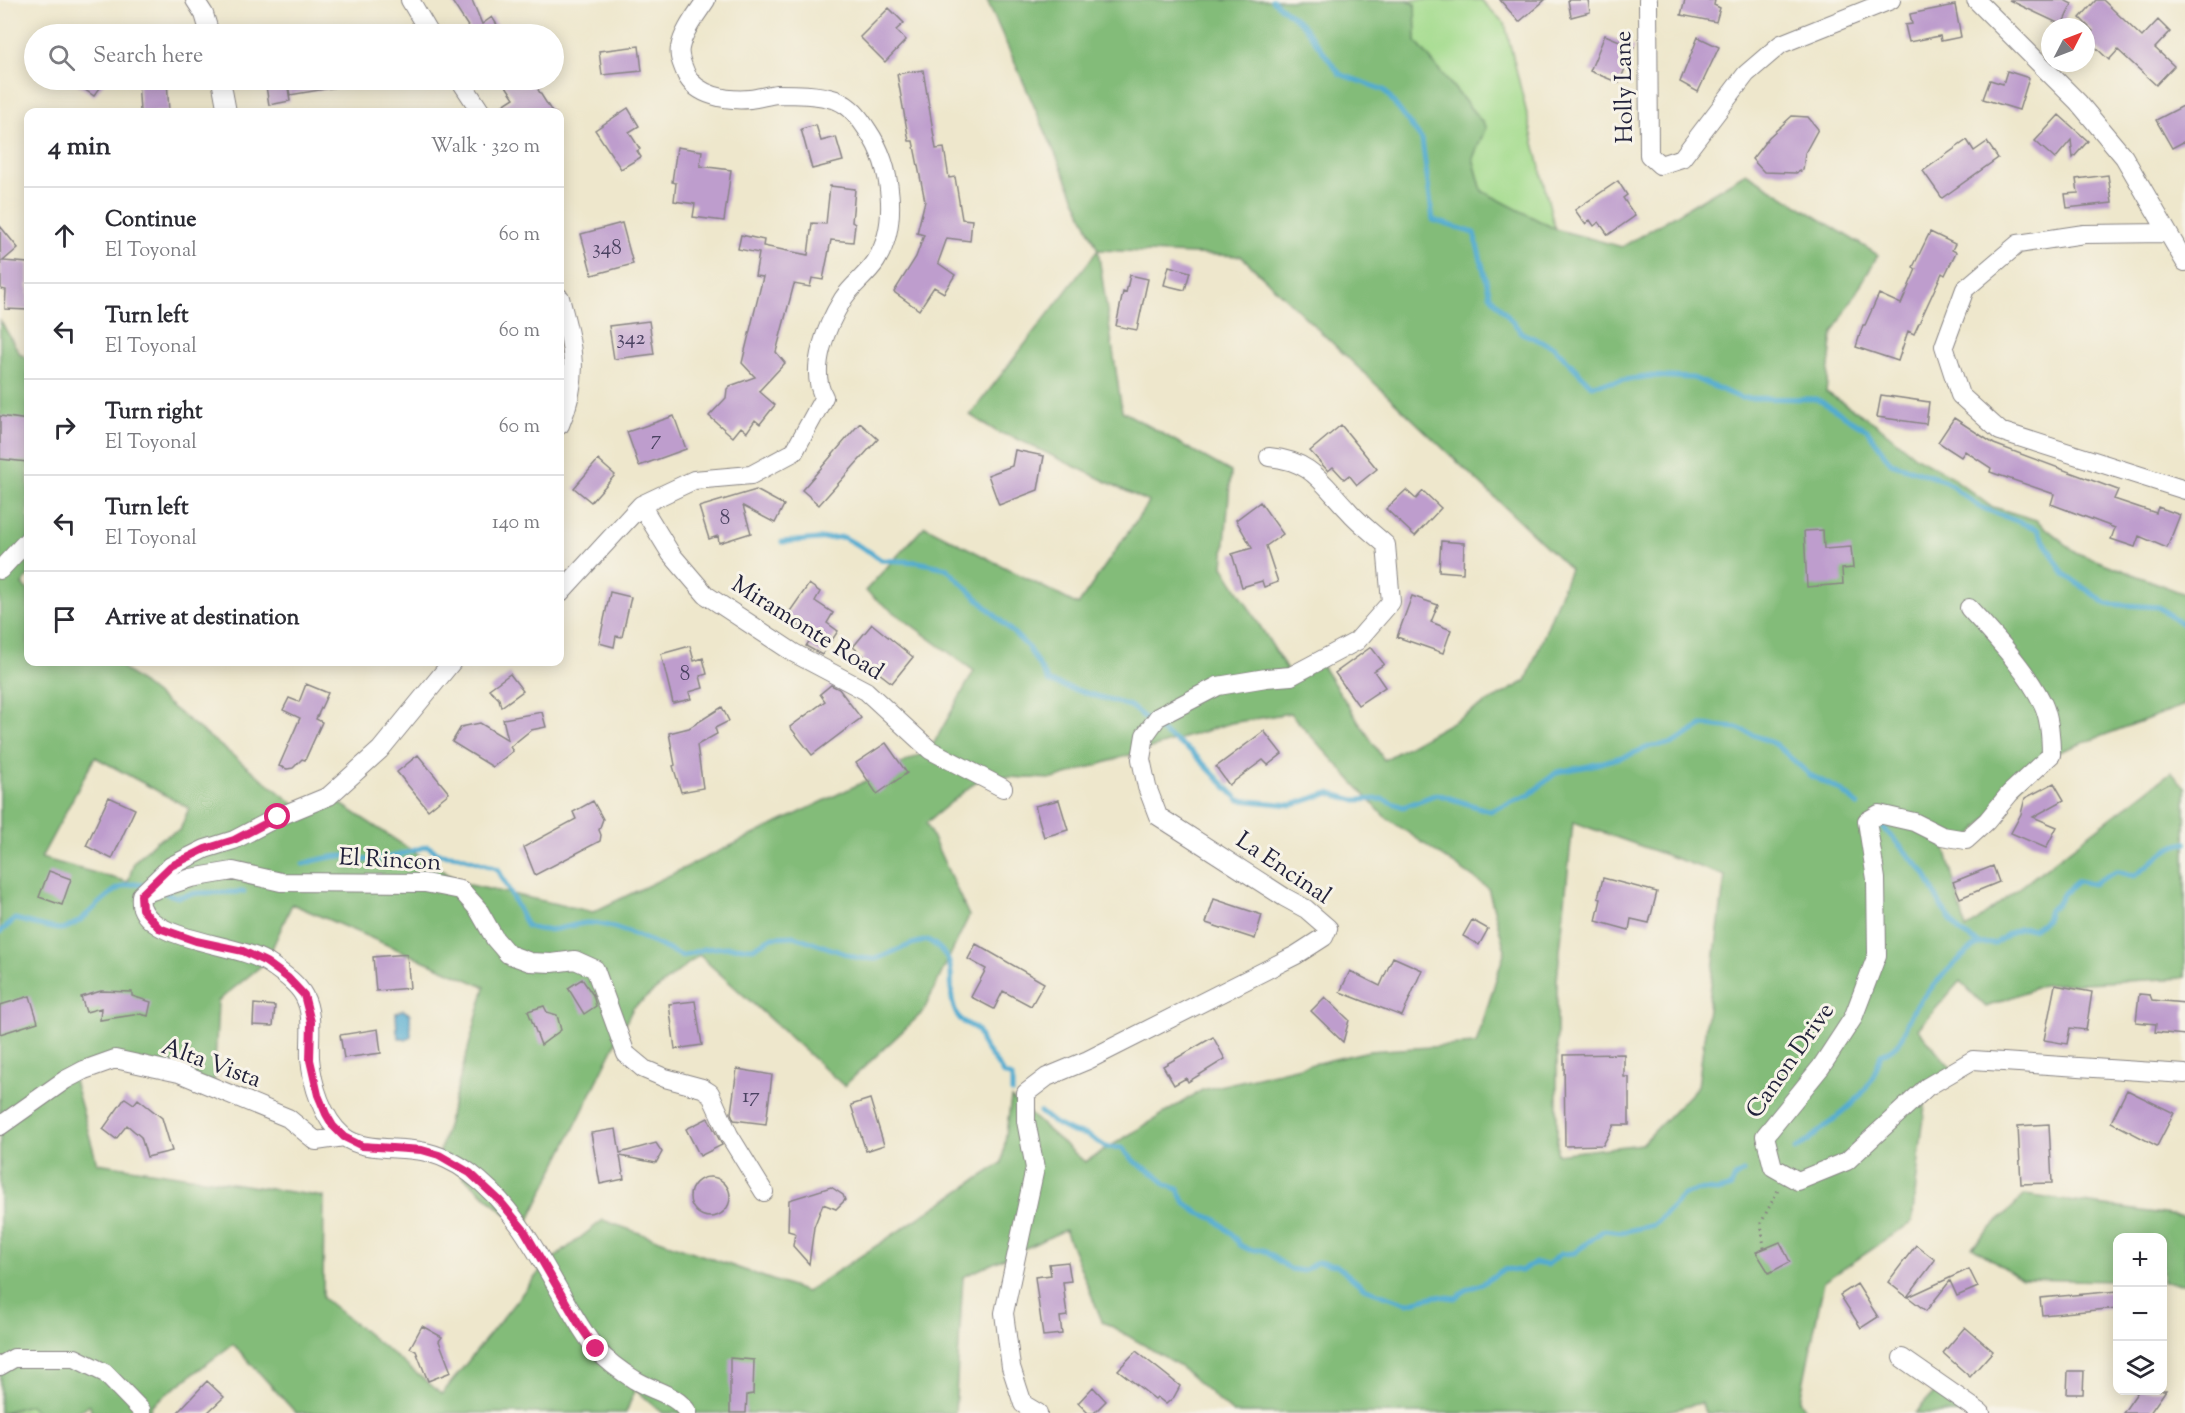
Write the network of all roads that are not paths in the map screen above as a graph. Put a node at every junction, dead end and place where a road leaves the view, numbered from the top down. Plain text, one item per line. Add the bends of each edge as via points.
1 (195, 0) edge
2 (410, 0) edge
3 (706, 0) edge
4 (1648, 0) edge
5 (1891, 0) edge
6 (1976, 0) edge
7 (207, 24) edge
8 (424, 24) edge
9 (223, 90) edge
10 (467, 90) edge
11 (226, 108) edge
12 (478, 108) edge
13 (2168, 233) junction
14 (2185, 262) edge
15 (564, 313) edge
16 (564, 415) edge
17 (1269, 457) dead end
18 (2185, 490) edge
19 (641, 505) junction
20 (24, 544) edge
21 (0, 570) edge
22 (564, 589) edge
23 (1969, 608) dead end
24 (449, 666) edge
25 (460, 666) edge
26 (435, 684) junction
27 (1003, 788) dead end
28 (141, 895) junction
29 (2185, 1074) edge
30 (0, 1126) edge
31 (344, 1137) junction
32 (764, 1191) dead end
33 (1902, 1358) dead end
34 (0, 1366) edge
35 (141, 1413) edge
36 (688, 1413) edge
37 (1038, 1413) edge
38 (1981, 1413) edge

1 - 7 street
2 - 8 street
3 - 19 street via 680,48 680,60 689,81 704,93 732,100 775,94 819,96 848,106 877,144 882,158 889,228 876,261 844,298 825,334 818,374 818,387 824,397 794,452 751,476 694,480
4 - 5 street, Holly Lane via 1649,155 1660,165 1682,158 1746,74 1781,44
6 - 13 street via 2078,102 2124,157
9 - 11 street
10 - 12 street
13 - 14 street
13 - 18 street via 2084,234 2018,244 1965,289 1944,346 1960,395 2000,431
15 - 16 street via 574,371
17 - 37 street, La Encinal via 1287,459 1316,474 1349,512 1386,545 1391,602 1357,641 1291,676 1218,686 1158,717 1145,735 1141,759 1146,787 1158,816 1306,909 1328,928 1324,937 1296,955 1047,1077 1026,1093 1026,1121 1035,1168 1004,1313 1011,1367 1023,1404
19 - 22 street
19 - 27 street, Miramonte Road via 671,554 706,595 794,653 866,690 930,750
20 - 21 street
23 - 29 street, Canon Drive via 2009,652 2044,705 2052,737 2051,755 1966,840 1942,836 1914,822 1879,814 1867,821 1876,879 1877,955 1853,1018 1821,1066 1765,1136 1773,1167 1798,1181 1847,1161 1927,1087 1973,1060
24 - 26 street
25 - 26 street
26 - 28 street via 380,750 329,796 171,866
28 - 31 street via 142,909 159,928 243,951 266,962 304,995 311,1022 310,1060 318,1095 326,1114
28 - 32 street, El Rincon via 191,878 232,872 281,882 425,883 461,890 508,954 530,962 575,960 595,969 626,1054 644,1069 710,1093 729,1136
30 - 31 street, Alta Vista via 65,1080 115,1059 179,1073 288,1118 316,1141
31 - 36 street via 362,1146 422,1150 470,1173 524,1230 596,1349 636,1380 675,1399
33 - 38 street
34 - 35 street via 14,1358 75,1358 105,1373

